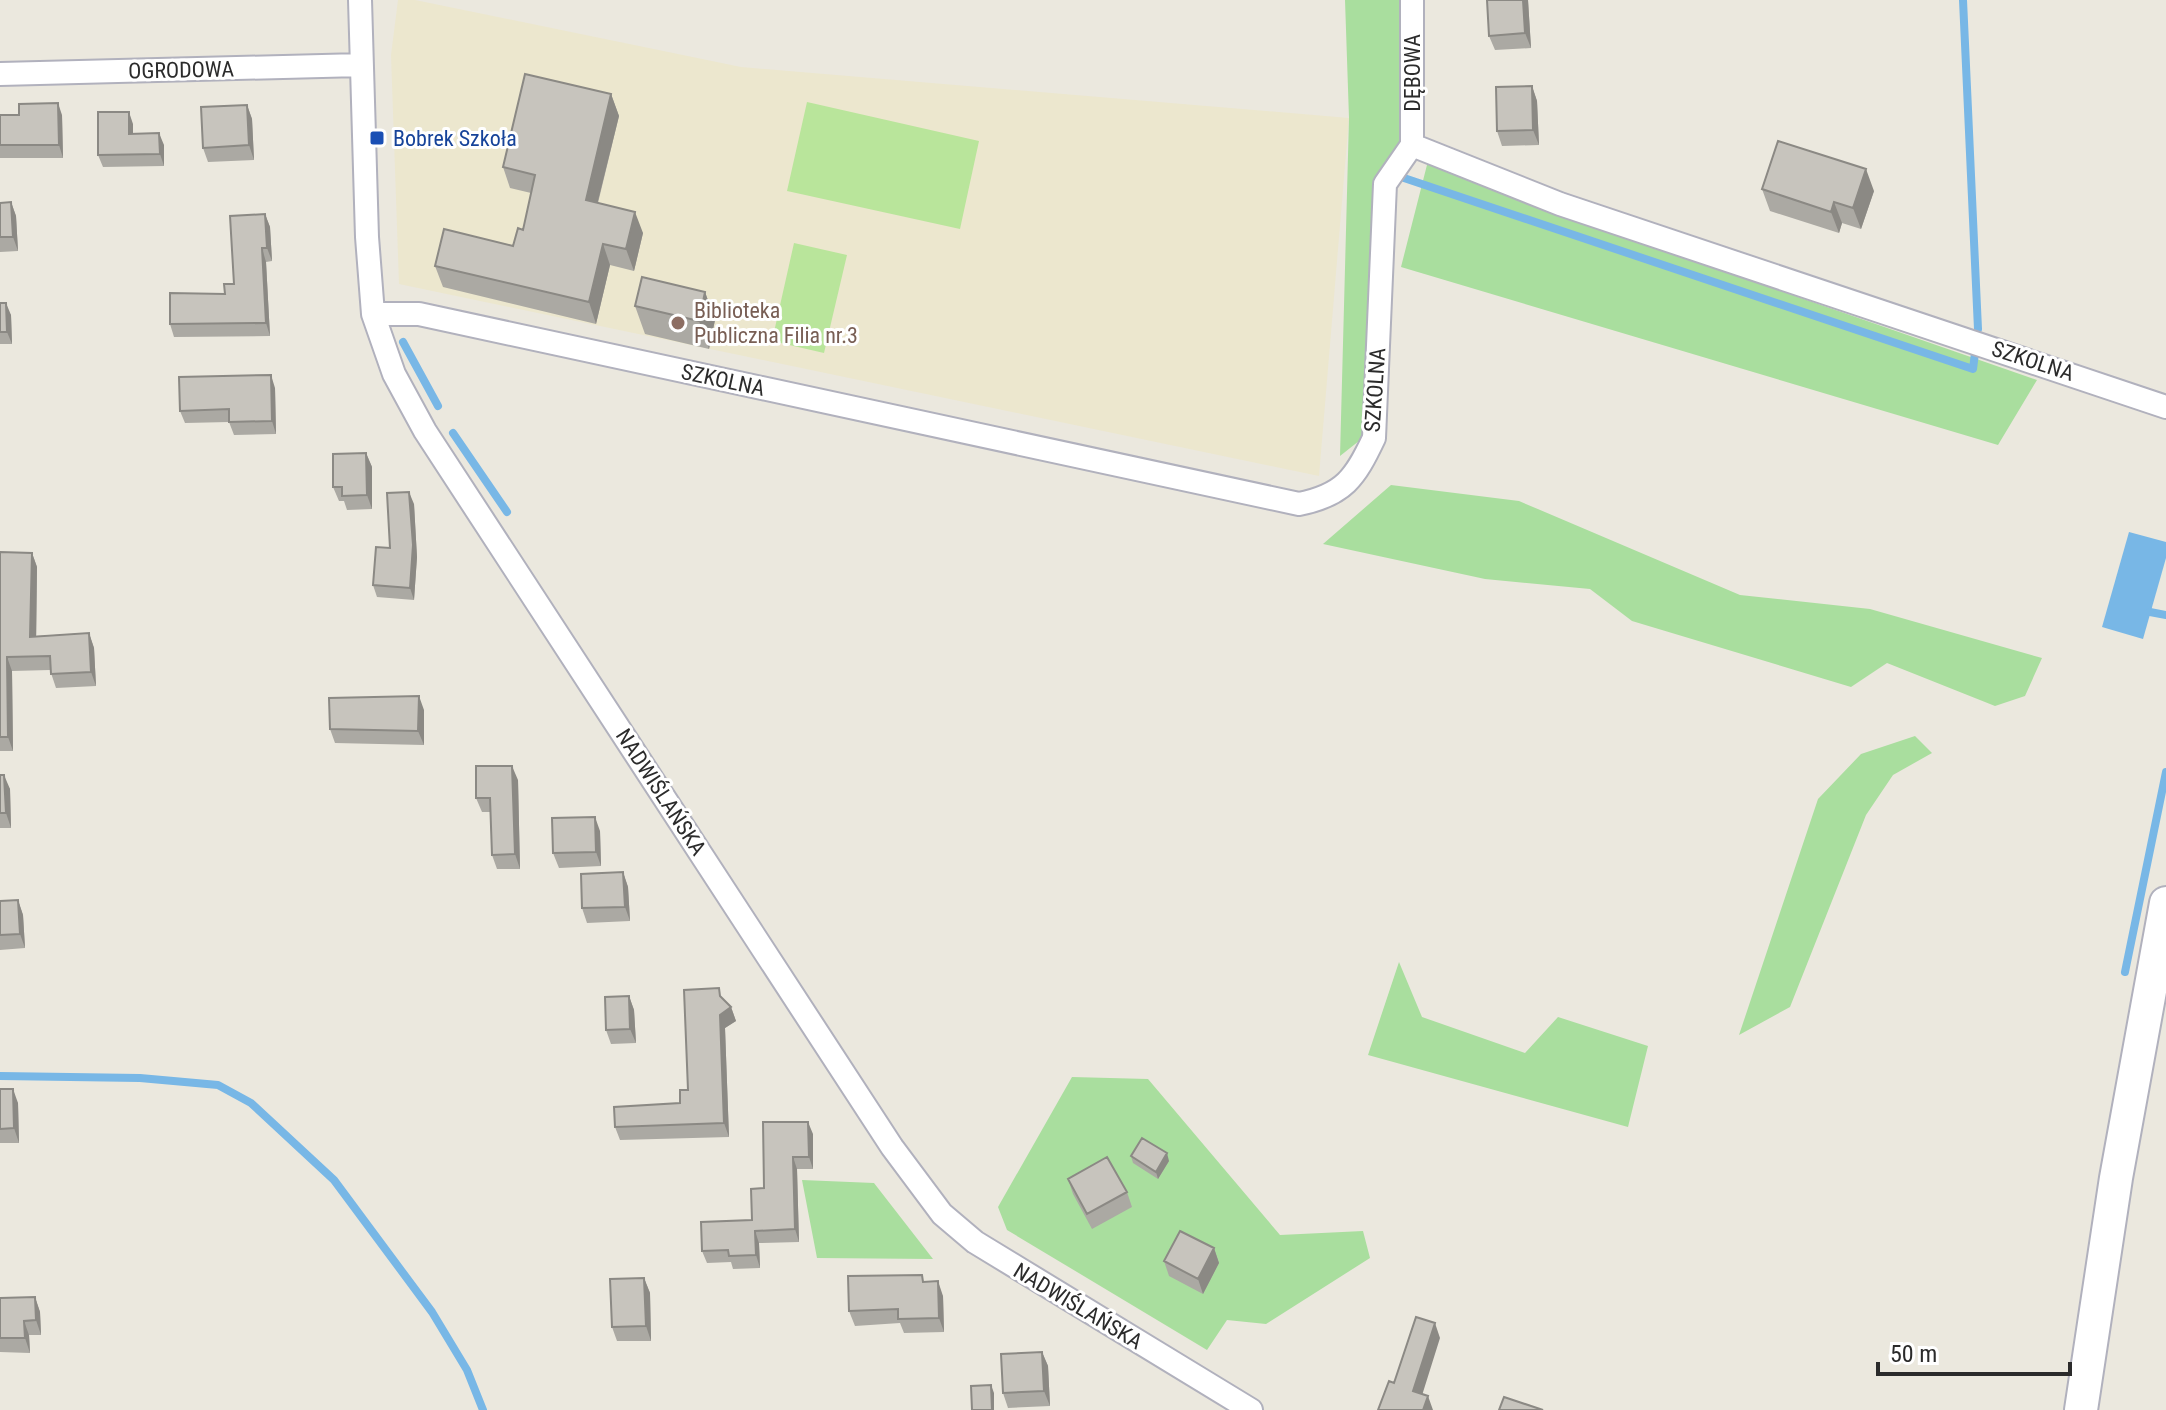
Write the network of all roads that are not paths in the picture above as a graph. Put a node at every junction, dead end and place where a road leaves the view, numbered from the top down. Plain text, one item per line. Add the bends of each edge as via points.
1 (360, 0) edge
2 (1412, 0) edge
3 (361, 65) junction
4 (0, 74) edge
5 (1412, 145) junction
6 (373, 314) junction
7 (2166, 407) edge
8 (2166, 903) edge
9 (1251, 1410) edge
10 (2081, 1410) edge

1 - 3 street, NADWIŚLAŃSKA
2 - 5 street, DĘBOWA
3 - 4 street, OGRODOWA
3 - 6 street, NADWIŚLAŃSKA
5 - 6 street, SZKOLNA via 1385,184 1374,438 1345,486 1325,499 1299,504 419,314
5 - 7 street, SZKOLNA via 1560,204
6 - 9 street, NADWIŚLAŃSKA via 394,374 425,431 913,1179 975,1242
8 - 10 main road

